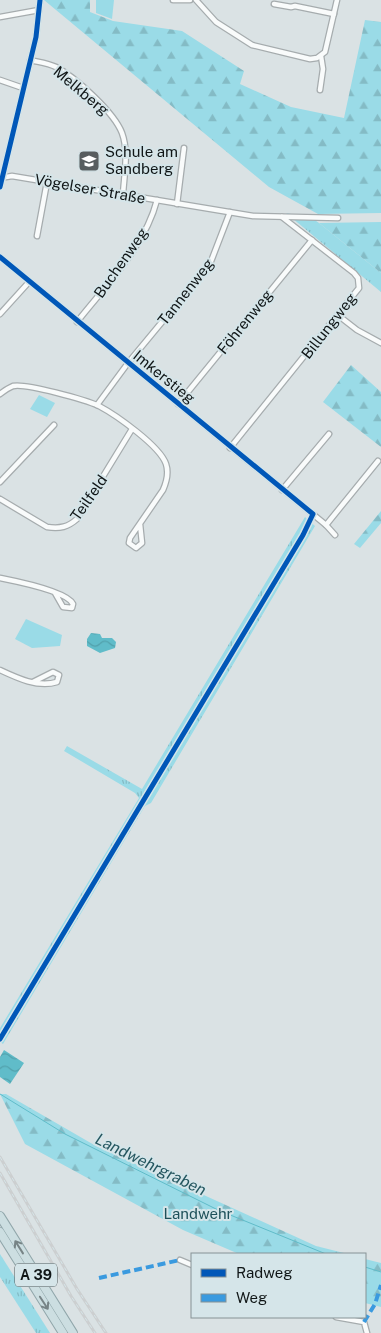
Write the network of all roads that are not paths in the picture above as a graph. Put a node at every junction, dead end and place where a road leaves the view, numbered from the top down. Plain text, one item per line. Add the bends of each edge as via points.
1 (40, 0) edge
2 (173, 0) edge
3 (190, 0) edge
4 (196, 0) edge
5 (337, 0) edge
6 (274, 4) dead end
7 (38, 10) junction
8 (334, 14) junction
9 (0, 17) edge
10 (321, 56) junction
11 (30, 60) junction
12 (0, 80) edge
13 (23, 88) junction
14 (320, 90) dead end
15 (184, 148) dead end
16 (1, 178) edge
17 (47, 182) junction
18 (0, 187) edge
19 (123, 195) junction
20 (157, 200) junction
21 (177, 204) junction
22 (230, 212) junction
23 (281, 216) junction
24 (338, 218) dead end
25 (37, 236) dead end
26 (312, 240) junction
27 (0, 257) edge
28 (29, 282) junction
29 (0, 314) edge
30 (338, 316) junction
31 (77, 322) junction
32 (381, 343) edge
33 (128, 364) junction
34 (0, 394) edge
35 (178, 404) junction
36 (98, 406) junction
37 (54, 425) dead end
38 (132, 429) junction
39 (329, 434) dead end
40 (230, 448) junction
41 (378, 462) dead end
42 (0, 482) edge
43 (282, 490) junction
44 (0, 499) edge
45 (140, 524) junction
46 (326, 525) junction
47 (335, 535) dead end
48 (0, 578) edge
49 (55, 593) dead end
50 (0, 670) edge
51 (34, 682) junction
52 (0, 1216) edge
53 (0, 1232) edge
54 (180, 1260) dead end
55 (191, 1265) edge
56 (342, 1318) edge
57 (64, 1333) edge
58 (73, 1333) edge
59 (367, 1333) edge

1 - 7 street
2 - 3 street
4 - 10 street via 216,22 252,46 310,59
5 - 8 street
6 - 8 street
7 - 9 street
7 - 11 street
8 - 10 street
10 - 14 street
11 - 13 street
11 - 19 street, Melkberg via 61,70 108,110 124,142
12 - 13 street
13 - 16 street
15 - 21 street
16 - 17 street, Vögelser Straße via 12,176
16 - 18 street
17 - 19 street, Vögelser Straße
17 - 25 street
19 - 20 street, Vögelser Straße
20 - 21 street, Vögelser Straße
20 - 31 street, Buchenweg via 146,228 130,254
21 - 22 street, Vögelser Straße
22 - 23 street, Vögelser Straße via 259,217
22 - 33 street, Tannenweg via 210,264
23 - 24 street, Vögelser Straße
23 - 26 street, Billungweg
26 - 30 street, Billungweg via 358,278 356,294
26 - 35 street, Föhrenweg
27 - 28 street, Imkerstieg
28 - 29 street
28 - 31 street, Imkerstieg
30 - 32 street
30 - 40 street, Billungweg
31 - 33 street, Imkerstieg
33 - 35 street, Imkerstieg
33 - 36 street, Tannenweg
34 - 36 street via 21,386
35 - 40 street, Imkerstieg
36 - 38 street
37 - 42 street
38 - 44 street, Teilfeld via 71,524 56,529 47,527
38 - 45 street via 160,454 167,472 164,490
39 - 43 street
40 - 43 street, Imkerstieg
41 - 46 street
43 - 46 street, Imkerstieg
45 - 45 street via 130,538 130,543 136,548 142,543
46 - 47 street, Imkerstieg
48 - 49 street
50 - 51 street
51 - 51 street via 54,683 60,678 53,672
58 -> 52 highway, A 39
53 -> 57 highway, A 39
54 - 55 street
56 - 59 street via 364,1322

